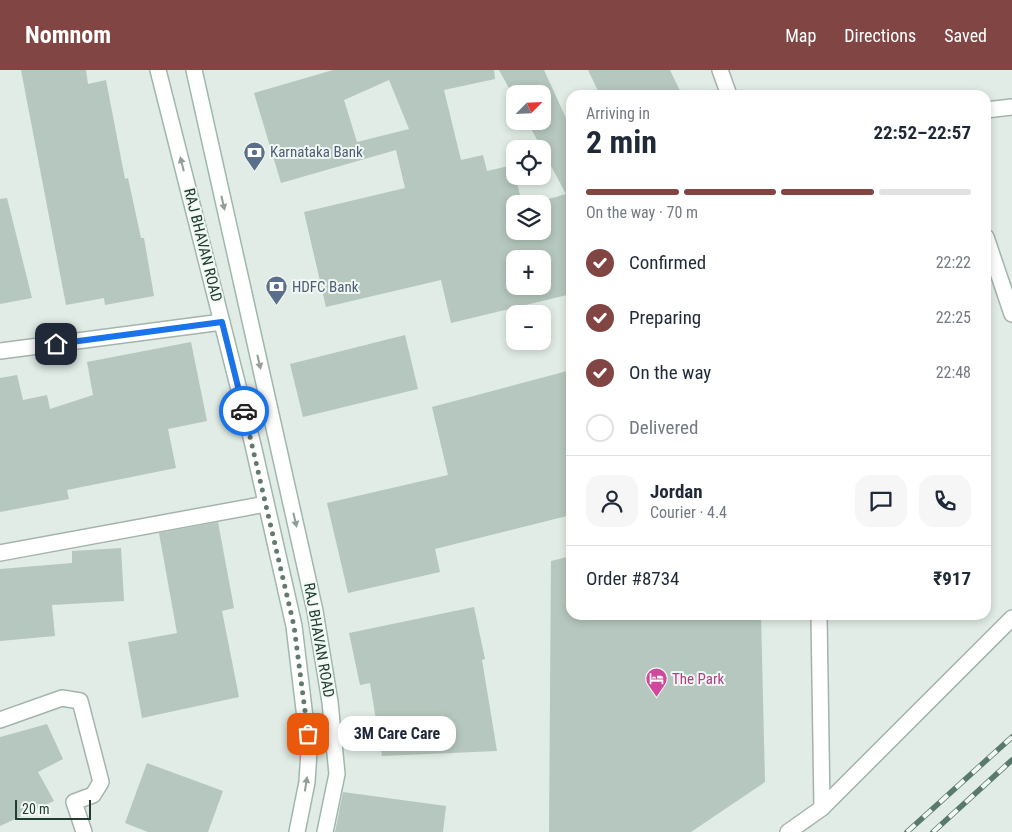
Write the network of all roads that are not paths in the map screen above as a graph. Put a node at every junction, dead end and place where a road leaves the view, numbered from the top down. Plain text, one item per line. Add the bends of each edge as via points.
1 (158, 70) edge
2 (194, 70) edge
3 (720, 70) edge
4 (727, 90) edge
5 (1012, 107) edge
6 (991, 109) edge
7 (991, 252) edge
8 (1012, 314) edge
9 (222, 322) junction
10 (0, 351) edge
11 (266, 504) junction
12 (0, 553) edge
13 (1012, 618) edge
14 (818, 620) edge
15 (0, 720) edge
16 (822, 808) junction
17 (84, 832) edge
18 (297, 832) edge
19 (325, 832) edge
20 (788, 832) edge

9 -> 1 main road, RAJ BHAVAN ROAD
2 -> 19 main road, RAJ BHAVAN ROAD via 315,611 330,702 337,774
3 - 4 main road
5 - 6 main road
7 - 8 main road
9 - 10 main road
9 - 11 main road, RAJ BHAVAN ROAD
11 - 12 main road
18 -> 11 main road, RAJ BHAVAN ROAD via 308,774 306,717 294,626
13 - 16 main road
14 - 16 main road
15 - 17 main road via 62,698 80,701 101,782 93,795 74,802
16 - 20 main road

